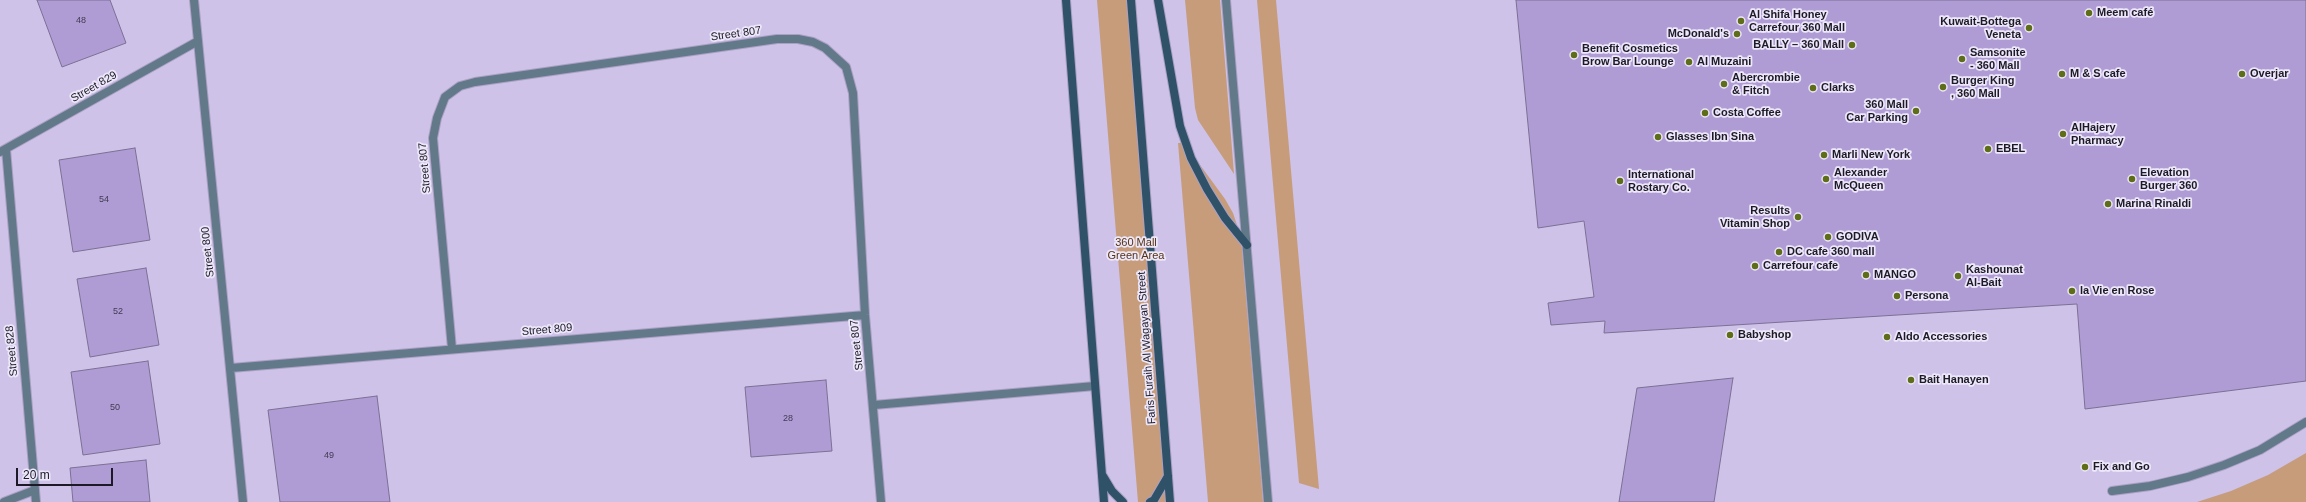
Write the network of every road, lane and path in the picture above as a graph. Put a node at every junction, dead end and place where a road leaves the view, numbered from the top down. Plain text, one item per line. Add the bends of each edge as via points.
1 (194, 0) edge
2 (1066, 0) edge
3 (1131, 0) edge
4 (1158, 0) edge
5 (1226, 0) edge
6 (198, 41) junction
7 (3, 151) edge
8 (1247, 245) junction
9 (865, 315) junction
10 (452, 349) junction
11 (231, 368) junction
12 (1094, 386) junction
13 (874, 405) junction
14 (2306, 422) edge
15 (1101, 473) junction
16 (1168, 476) junction
17 (35, 490) junction
18 (2112, 491) dead end
19 (4, 502) edge
20 (36, 502) edge
21 (243, 502) edge
22 (881, 502) edge
23 (1104, 502) edge
24 (1123, 502) edge
25 (1150, 502) edge
26 (1170, 502) edge
27 (1268, 502) edge

1 - 6 street, Street 800
2 - 12 street
3 - 16 street, Faris Furaih Al Wagayan Street
4 - 8 street via 1180,126 1191,158 1225,218
5 - 8 street
6 - 7 street, Street 829
6 - 11 street, Street 800
7 - 17 street, Street 828
8 - 27 street
9 - 10 street, Street 809
9 - 10 street, Street 807 via 851,81 846,68 825,48 798,39 777,39 475,82 460,86 445,97 433,138
9 - 13 street, Street 807
10 - 11 street, Street 809
11 - 21 street, Street 800
12 - 13 street
12 - 15 street
13 - 22 street, Street 807
14 - 18 street via 2260,450 2224,465 2150,486
15 - 23 street
15 - 24 street via 1112,491
16 - 25 street via 1154,500
16 - 26 street, Faris Furaih Al Wagayan Street
17 - 19 street
17 - 20 street, Street 828

